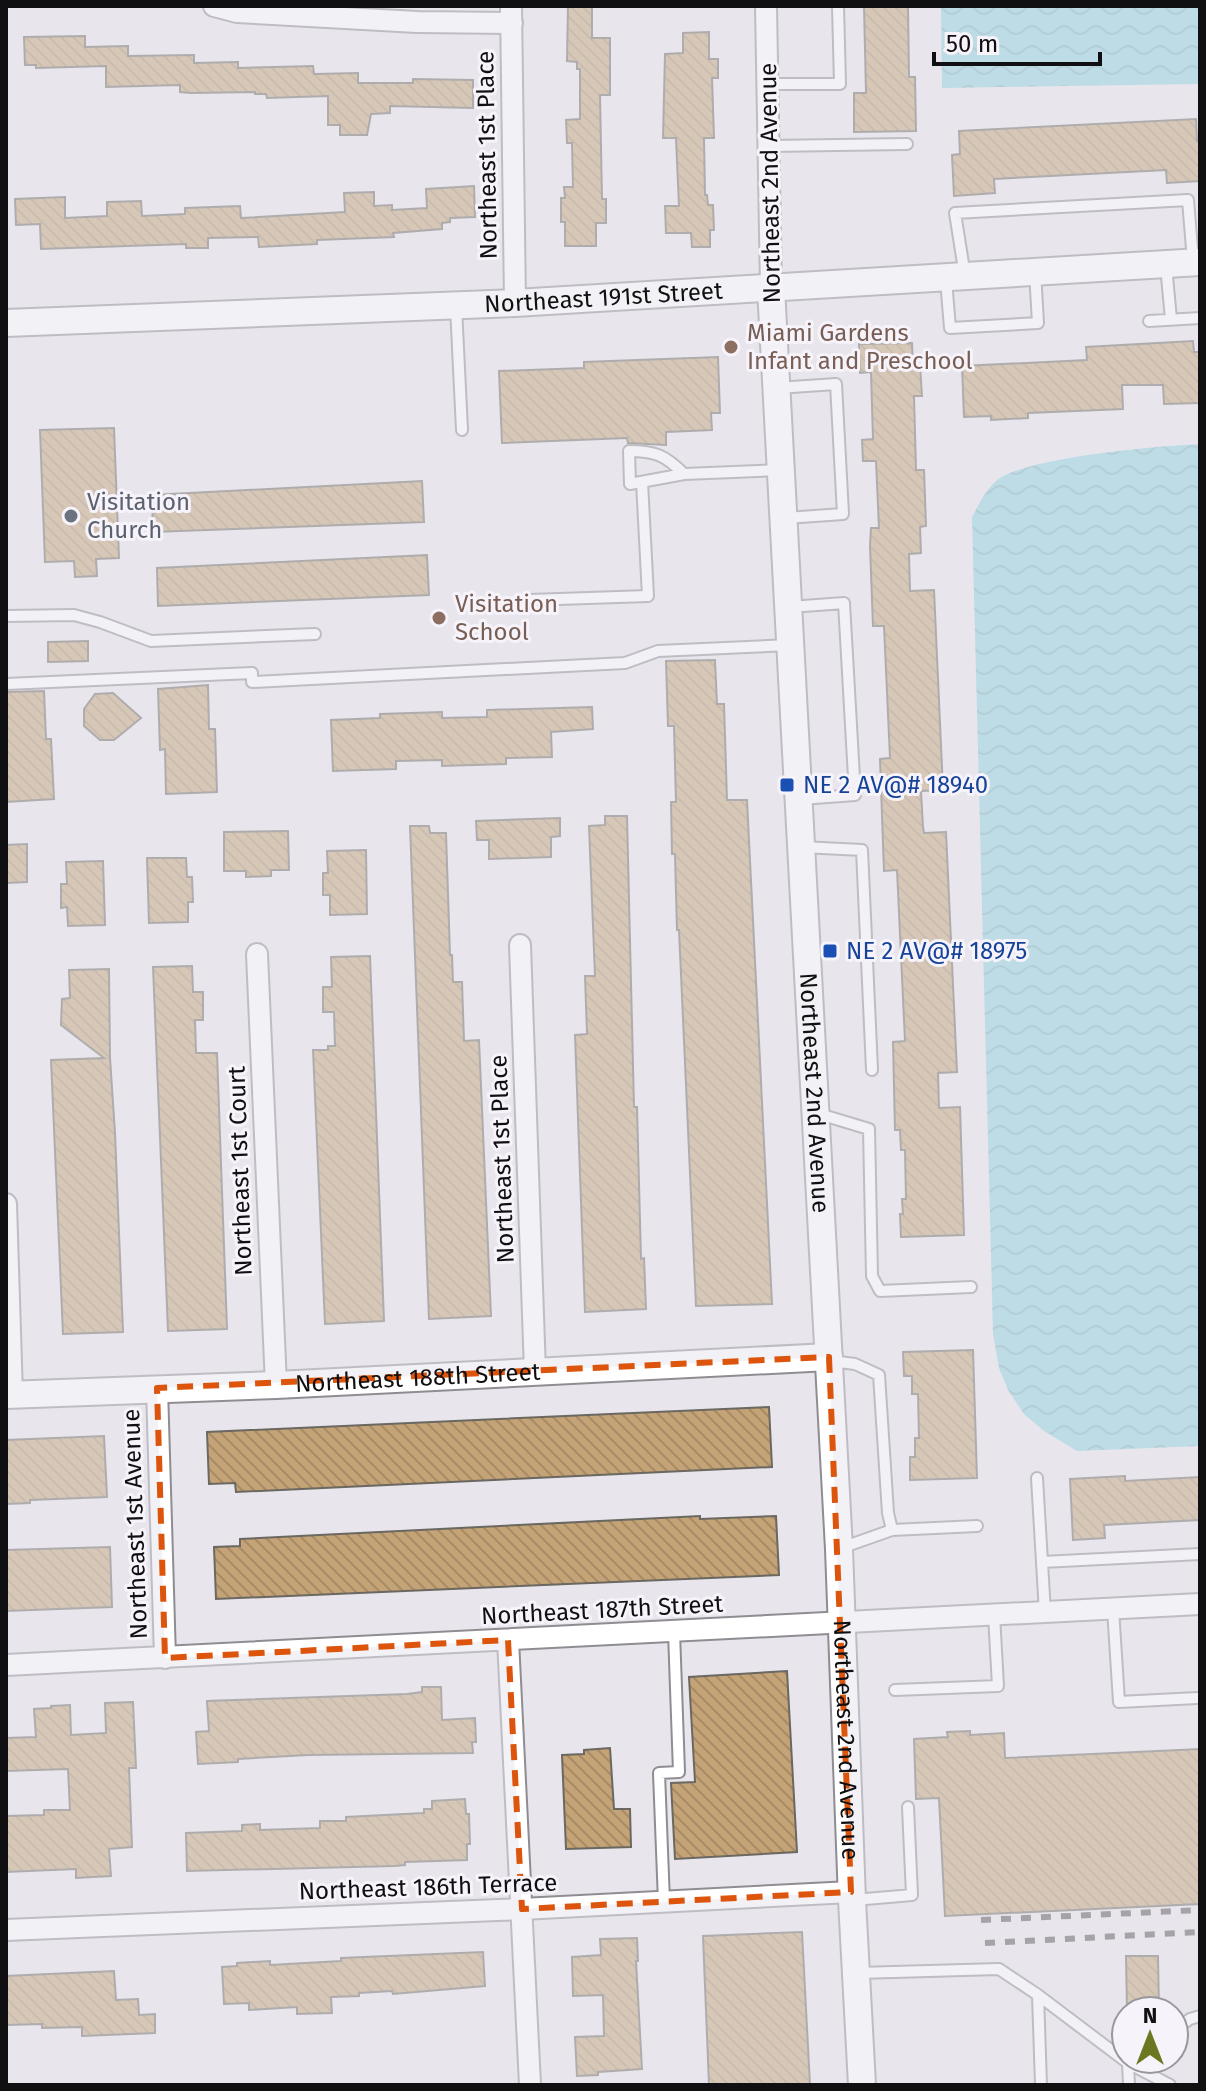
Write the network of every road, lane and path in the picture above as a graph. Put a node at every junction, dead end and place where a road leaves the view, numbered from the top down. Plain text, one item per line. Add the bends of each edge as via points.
1 (214, 6) edge
2 (766, 6) edge
3 (838, 6) edge
4 (512, 15) edge
5 (767, 84) junction
6 (907, 144) dead end
7 (769, 146) junction
8 (1197, 263) edge
9 (1166, 264) junction
10 (1035, 272) junction
11 (956, 277) junction
12 (771, 288) junction
13 (515, 303) junction
14 (455, 305) junction
15 (1200, 318) edge
16 (1171, 319) junction
17 (1149, 321) dead end
18 (6, 323) edge
19 (777, 388) junction
20 (462, 430) dead end
21 (781, 470) junction
22 (684, 474) junction
23 (642, 482) junction
24 (784, 518) junction
25 (529, 600) dead end
26 (789, 607) junction
27 (6, 616) edge
28 (315, 634) dead end
29 (791, 645) junction
30 (6, 684) edge
31 (799, 799) junction
32 (802, 847) junction
33 (520, 945) dead end
34 (257, 954) dead end
35 (872, 1070) dead end
36 (816, 1113) junction
37 (6, 1204) edge
38 (971, 1287) dead end
39 (829, 1359) junction
40 (535, 1372) junction
41 (276, 1385) junction
42 (157, 1388) junction
43 (9, 1395) edge
44 (1037, 1478) dead end
45 (977, 1526) dead end
46 (892, 1530) junction
47 (839, 1549) junction
48 (1200, 1554) edge
49 (1042, 1562) junction
50 (1200, 1604) edge
51 (1113, 1609) junction
52 (1045, 1613) junction
53 (994, 1615) junction
54 (843, 1624) junction
55 (674, 1632) junction
56 (508, 1640) junction
57 (165, 1658) junction
58 (6, 1665) edge
59 (895, 1690) dead end
60 (1197, 1698) dead end
61 (908, 1807) dead end
62 (851, 1896) junction
63 (664, 1902) junction
64 (522, 1909) junction
65 (6, 1930) edge
66 (856, 1973) junction
67 (1038, 1995) junction
68 (1110, 2046) edge
69 (530, 2085) edge
70 (862, 2085) edge
71 (1041, 2085) edge

1 - 4 street via 237,12 402,22
2 - 5 street, Northeast 2nd Avenue
3 - 5 lane via 840,84
4 - 13 street, Northeast 1st Place
5 - 7 street, Northeast 2nd Avenue
6 - 7 lane
7 - 12 street, Northeast 2nd Avenue
8 - 9 street, Northeast 191st Street
8 - 11 lane via 1188,200 955,213
9 - 10 street, Northeast 191st Street
9 - 16 lane
10 - 11 street, Northeast 191st Street
10 - 11 lane via 1038,323 950,328
11 - 12 street, Northeast 191st Street
12 - 13 street, Northeast 191st Street
12 - 19 street, Northeast 2nd Avenue
13 - 14 street, Northeast 191st Street
14 - 18 street, Northeast 191st Street
14 - 20 lane
15 - 16 lane
16 - 17 lane
19 - 21 street, Northeast 2nd Avenue
19 - 24 lane via 836,384 843,514
21 - 22 lane
21 - 24 street, Northeast 2nd Avenue
22 - 23 lane
22 - 23 lane via 651,451 629,451 630,484
23 - 25 lane via 648,596
24 - 26 street, Northeast 2nd Avenue
26 - 29 street, Northeast 2nd Avenue
26 - 31 lane via 844,603 855,795
27 - 28 lane via 74,615 151,641
29 - 30 lane via 658,651 625,663 252,682 252,673
29 - 31 street, Northeast 2nd Avenue
31 - 32 street, Northeast 2nd Avenue
32 - 35 lane via 862,850
32 - 36 street, Northeast 2nd Avenue
33 - 40 street, Northeast 1st Place
34 - 41 street, Northeast 1st Court
36 - 38 lane via 869,1129 872,1276 880,1291
36 - 39 street, Northeast 2nd Avenue
37 - 43 street
39 - 40 street, Northeast 188th Street
39 - 46 lane via 879,1375
39 - 47 street, Northeast 2nd Avenue
40 - 41 street, Northeast 188th Street
41 - 42 street, Northeast 188th Street
42 - 43 street, Northeast 188th Street
42 - 57 street, Northeast 1st Avenue
44 - 49 lane
45 - 46 lane
46 - 47 lane
47 - 54 street, Northeast 2nd Avenue
48 - 49 lane
49 - 52 lane
50 - 51 street, Northeast 187th Street
51 - 52 street, Northeast 187th Street
51 - 60 lane via 1119,1702
52 - 53 street, Northeast 187th Street
53 - 54 street, Northeast 187th Street
53 - 59 lane via 998,1686
54 - 55 street, Northeast 187th Street
54 - 62 street, Northeast 2nd Avenue
55 - 56 street, Northeast 187th Street
55 - 63 lane via 679,1772 659,1773
56 - 57 street, Northeast 187th Street
56 - 64 street
57 - 58 street, Northeast 187th Street
61 - 62 lane via 912,1895
62 - 63 street, Northeast 186th Terrace
62 - 66 street, Northeast 2nd Avenue
63 - 64 street, Northeast 186th Terrace
64 - 65 street, Northeast 186th Terrace
64 - 69 street
66 - 67 lane via 999,1969
66 - 70 street, Northeast 2nd Avenue
67 - 68 lane
67 - 71 lane

